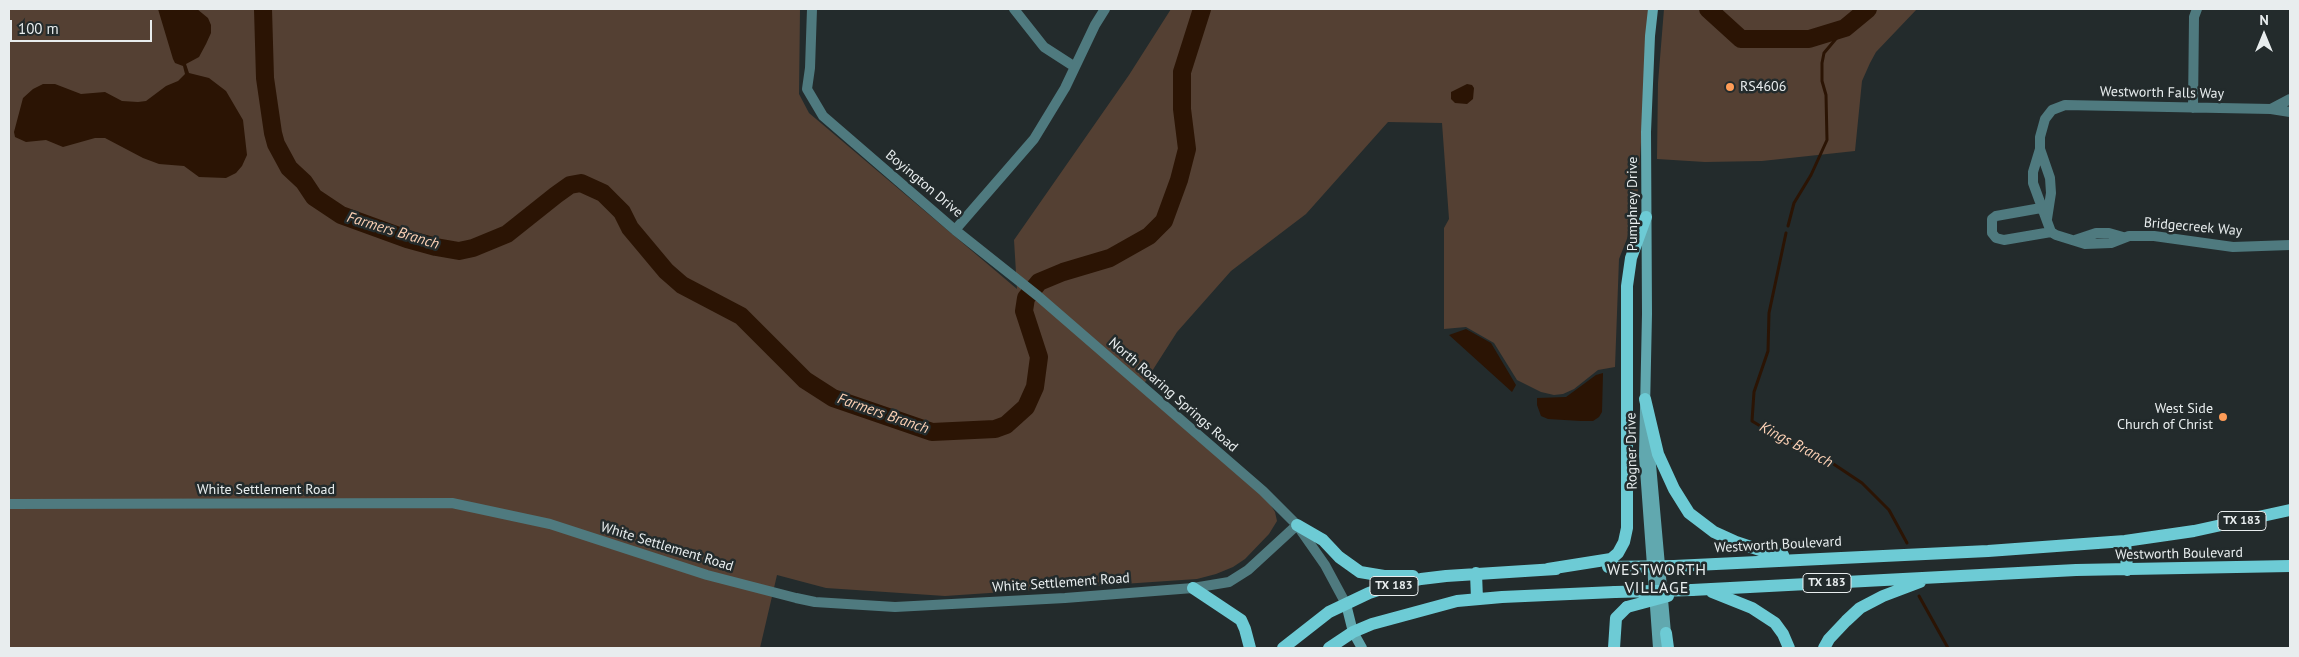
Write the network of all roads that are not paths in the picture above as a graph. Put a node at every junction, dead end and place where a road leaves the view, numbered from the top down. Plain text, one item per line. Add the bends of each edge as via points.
1 (812, 9) edge
2 (1014, 9) edge
3 (1105, 9) edge
4 (1653, 9) edge
5 (2197, 9) edge
6 (1075, 67) junction
7 (2290, 99) edge
8 (2193, 108) junction
9 (2271, 109) junction
10 (2290, 112) edge
11 (2040, 149) junction
12 (2041, 208) junction
13 (1646, 217) junction
14 (2047, 219) junction
15 (955, 230) junction
16 (2051, 232) junction
17 (2290, 244) edge
18 (1645, 399) junction
19 (9, 504) edge
20 (2290, 510) edge
21 (1297, 525) junction
22 (2125, 541) junction
23 (1988, 551) junction
24 (1811, 559) junction
25 (2290, 567) edge
26 (1548, 569) junction
27 (2127, 570) junction
28 (1476, 574) junction
29 (1989, 574) junction
30 (1446, 576) junction
31 (1932, 577) junction
32 (1193, 588) junction
33 (1692, 590) junction
34 (1707, 590) junction
35 (1477, 599) junction
36 (1346, 604) junction
37 (1353, 632) junction
38 (1666, 633) joint
39 (1250, 648) edge
40 (1283, 648) edge
41 (1329, 648) edge
42 (1362, 648) edge
43 (1614, 648) edge
44 (1658, 648) edge
45 (1668, 648) edge
46 (1789, 648) edge
47 (1824, 648) edge

1 - 15 street, Boyington Drive via 807,89 823,116
2 - 6 street via 1044,48
3 - 6 street, Boyington Drive
4 - 13 street, Pumphrey Drive via 1648,63
5 - 8 street via 2194,17
6 - 15 street, Boyington Drive via 1034,139
7 - 9 street, Westworth Falls Way
8 - 9 street, Westworth Falls Way
8 - 11 street, Westworth Falls Way via 2065,105 2052,110 2045,119
9 - 10 street, Westworth Falls Way
11 - 12 street via 2033,183
11 - 14 street via 2050,178
12 - 14 street
12 - 16 street via 1996,216 1990,226 1992,233 2004,240
13 - 18 street, Pumphrey Drive
13 - 26 main road via 1631,258 1627,286 1627,520 1624,542 1611,559
14 - 16 street
15 - 21 street, North Roaring Springs Road via 1025,285 1263,490
16 - 17 street, Bridgecreek Way via 2085,244 2102,245 2123,237 2154,236 2233,247
18 - 24 main road via 1658,454 1689,513 1714,532 1736,542 1766,552
18 - 38 street, Rogner Drive
18 - 44 street, Rogner Drive via 1644,456
19 - 32 street, White Settlement Road via 452,503 550,524 753,588 815,602 871,606 961,604
20 - 22 main road, Westworth Boulevard / TX 183 via 2194,531
21 - 30 main road via 1323,540 1360,572 1384,576
21 - 32 street, White Settlement Road via 1248,570 1229,582
21 - 36 street, North Roaring Springs Road via 1325,565
22 - 23 main road, Westworth Boulevard / TX 183
22 - 27 main road
23 - 24 main road, Westworth Boulevard / TX 183
23 - 29 main road
24 - 26 main road, Westworth Boulevard / TX 183, bridge
25 - 27 main road, Westworth Boulevard / TX 183
26 - 28 main road, Westworth Boulevard / TX 183
27 - 29 main road, Westworth Boulevard / TX 183
28 - 30 main road, Westworth Boulevard / TX 183
28 - 35 main road
29 - 31 main road, Westworth Boulevard / TX 183
30 - 36 main road, Westworth Boulevard / TX 183 via 1387,587
31 - 34 main road, Westworth Boulevard / TX 183
31 - 47 main road via 1860,608
32 - 39 main road via 1241,620
33 - 34 main road, Westworth Boulevard / TX 183
33 - 35 main road, Westworth Boulevard / TX 183, bridge
33 - 43 main road, bridge via 1627,607 1616,618
34 - 46 main road via 1752,608 1775,622
35 - 37 main road, Westworth Boulevard / TX 183 via 1404,614
36 - 37 street
36 - 40 main road, Westworth Boulevard / TX 183 via 1323,617
37 - 41 main road, Westworth Boulevard / TX 183
37 - 42 street
38 - 45 main road

